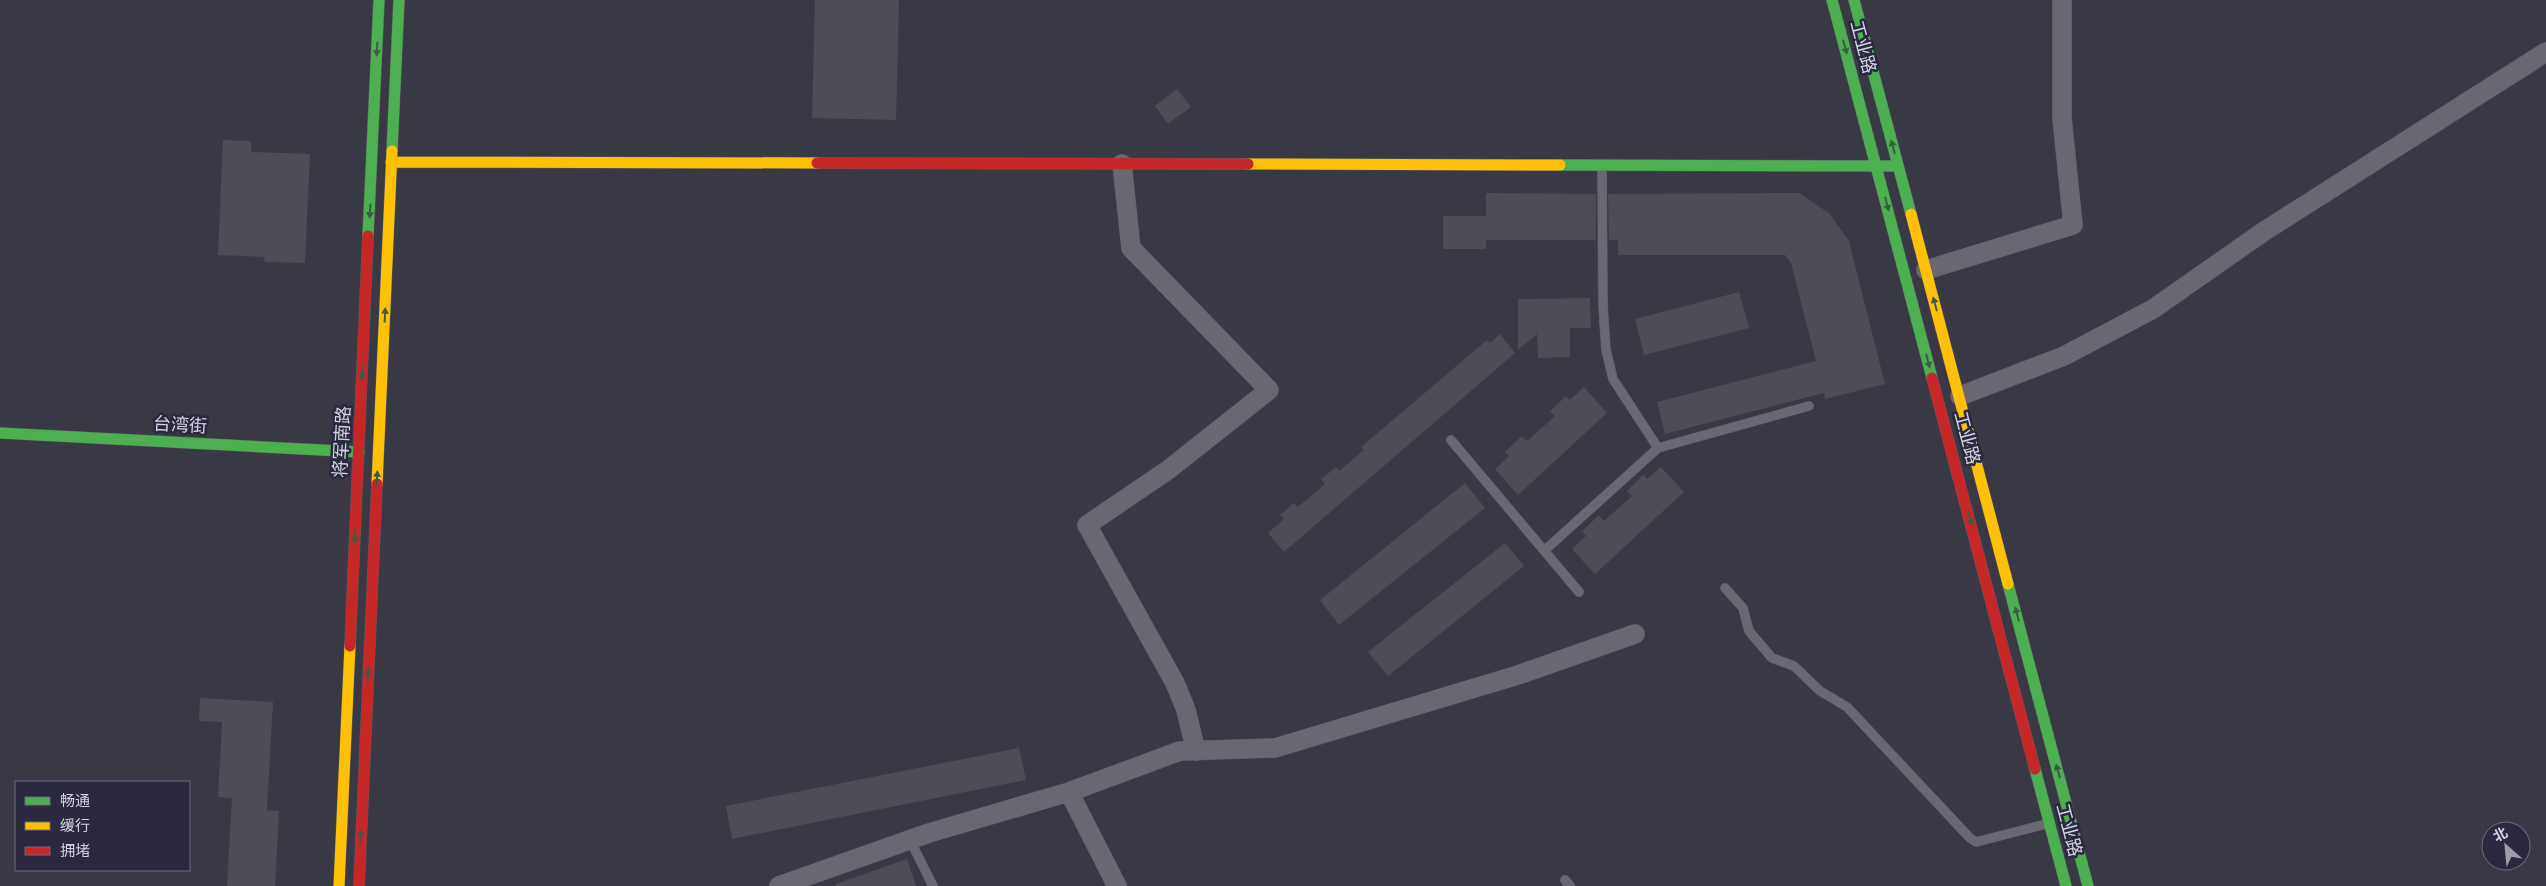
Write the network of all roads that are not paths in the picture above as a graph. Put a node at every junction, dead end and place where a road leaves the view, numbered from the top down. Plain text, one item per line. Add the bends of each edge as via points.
1 (379, 0) edge
2 (399, 0) edge
3 (1832, 0) edge
4 (1854, 0) edge
5 (2062, 0) edge
6 (2546, 52) edge
7 (392, 162) junction
8 (1122, 164) junction
9 (1602, 165) junction
10 (1876, 166) junction
11 (1898, 166) junction
12 (1926, 270) junction
13 (1960, 396) junction
14 (1809, 406) dead end
15 (0, 433) edge
16 (1451, 440) dead end
17 (1658, 448) junction
18 (359, 452) junction
19 (1545, 550) junction
20 (1725, 588) dead end
21 (1580, 592) dead end
22 (1635, 634) dead end
23 (1196, 751) junction
24 (1069, 792) junction
25 (2050, 823) junction
26 (910, 840) junction
27 (339, 886) edge
28 (359, 886) edge
29 (779, 886) edge
30 (933, 886) edge
31 (1117, 886) edge
32 (2066, 886) edge
33 (2088, 886) edge

1 -> 18 main road, 将军南路
2 - 7 main road, 将军南路
3 -> 10 main road, 工业路
11 -> 4 main road, 工业路
5 - 12 street via 2062,118 2073,225
6 - 13 street via 2263,232 2153,309 2064,356
7 - 8 main road
28 -> 7 main road, 将军南路
8 - 9 main road
8 - 23 street via 1131,248 1269,390 1168,470 1087,525 1176,683
9 - 10 main road
9 - 17 lane via 1606,350 1613,379
10 - 11 main road
10 -> 25 main road, 工业路
11 - 12 main road, 工业路
13 -> 12 main road, 工业路
33 -> 13 main road, 工业路
14 - 17 lane
15 - 18 main road, 台湾街
16 - 19 lane
17 - 19 lane
18 -> 27 main road, 将军南路
19 - 21 lane
20 - 25 lane via 1743,608 1749,631 1772,658 1794,666 1820,691 1847,708 1969,837 1976,842
22 - 23 street via 1518,676 1275,748
23 - 24 street via 1180,751
24 - 26 street
24 - 31 street
25 - 32 main road, 工业路
26 - 29 street
26 - 30 lane

